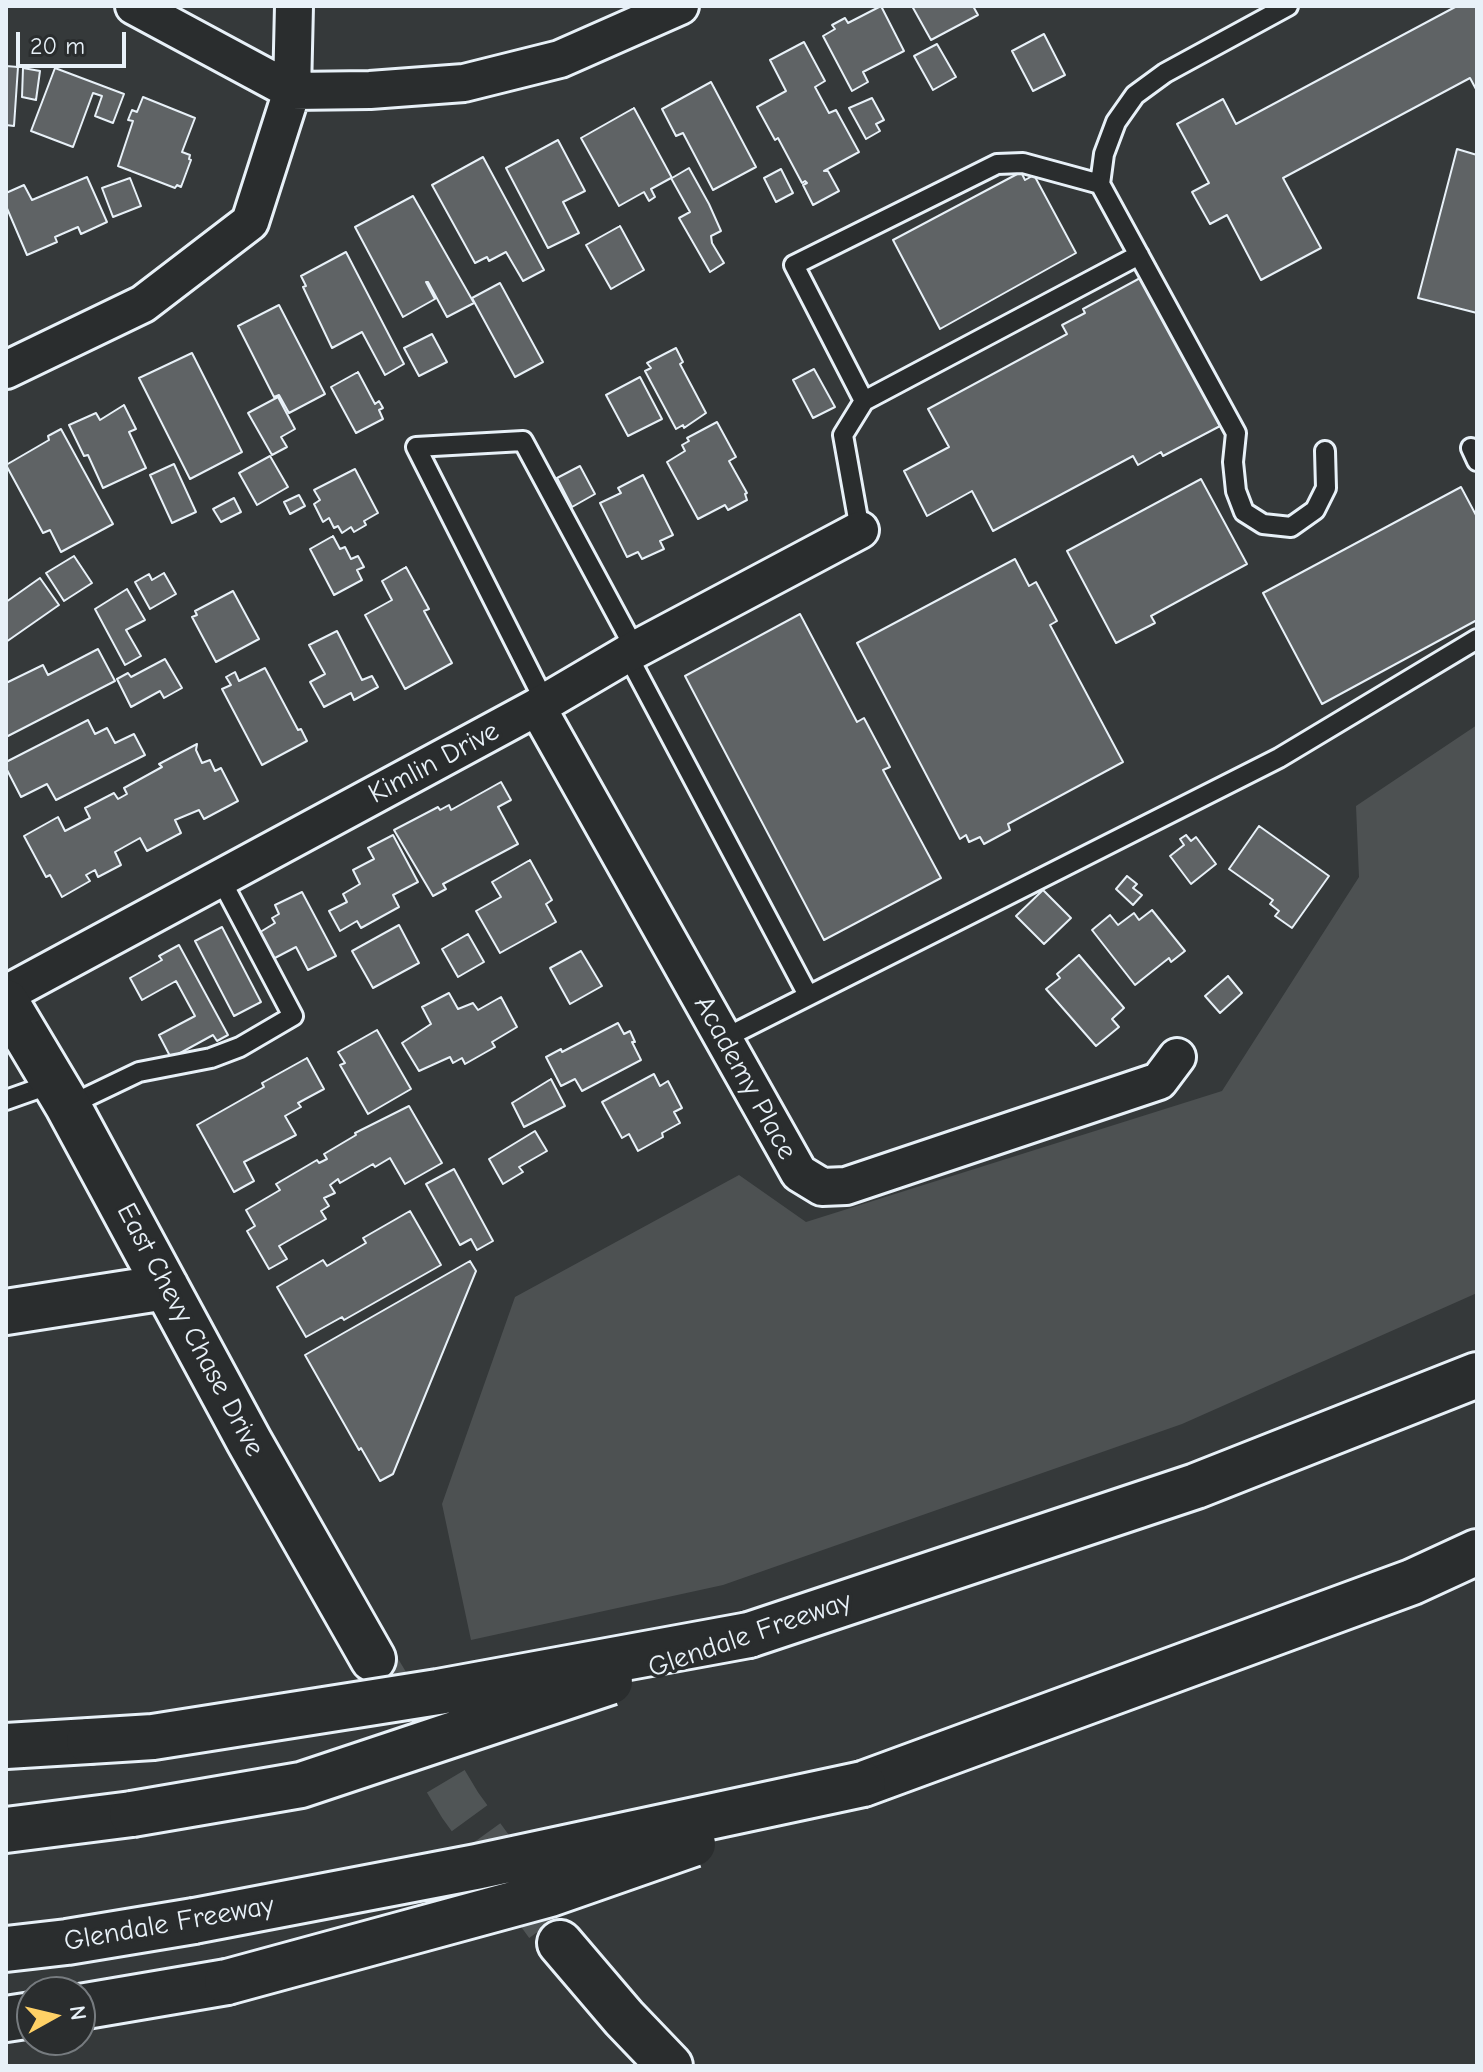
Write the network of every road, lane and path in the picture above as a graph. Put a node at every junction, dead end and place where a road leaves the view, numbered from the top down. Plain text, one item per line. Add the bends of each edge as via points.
1 (134, 6) edge
2 (294, 6) edge
3 (680, 6) edge
4 (1288, 6) edge
5 (292, 91) junction
6 (1100, 184) junction
7 (1139, 255) junction
8 (6, 370) edge
9 (864, 401) junction
10 (1325, 451) dead end
11 (860, 530) joint
12 (1477, 639) edge
13 (631, 652) junction
14 (541, 705) junction
15 (220, 878) junction
16 (6, 994) edge
17 (808, 995) junction
18 (6, 1002) edge
19 (723, 1039) junction
20 (1177, 1057) dead end
21 (61, 1095) junction
22 (6, 1100) edge
23 (166, 1287) junction
24 (6, 1312) edge
25 (1477, 1375) edge
26 (1477, 1552) edge
27 (749, 1635) junction
28 (373, 1659) tunnel mouth
29 (6, 1746) edge
30 (863, 1784) junction
31 (6, 1830) edge
32 (560, 1943) tunnel mouth
33 (6, 1949) edge
34 (96, 2004) edge
35 (670, 2066) edge

1 - 5 street
2 - 5 street
3 - 5 street via 560,59 464,83
4 - 6 lane via 1135,95 1116,122
5 - 8 street via 250,222 143,304
6 - 7 lane
6 - 9 lane via 1023,163 997,164 794,265
7 - 9 lane
7 - 10 lane via 1236,433 1233,462 1244,512 1263,524 1291,527 1315,510 1326,488
9 - 11 lane via 843,435
11 - 13 street, Kimlin Drive
12 - 17 lane via 1279,758
13 - 14 street, Kimlin Drive
13 - 14 lane via 523,441 416,447
13 - 17 lane
14 - 15 street, Kimlin Drive
14 - 19 street, Academy Place
15 - 16 street, Kimlin Drive
15 - 21 lane via 293,1016 211,1058
17 - 19 lane
18 - 21 main road, East Chevy Chase Drive
19 - 20 street, Academy Place via 799,1173 822,1187 846,1186 1159,1081
21 - 22 lane
21 - 23 main road, East Chevy Chase Drive
23 - 24 main road
23 - 28 main road, East Chevy Chase Drive
25 - 27 main road, Glendale Freeway via 1196,1486
26 - 30 main road, Glendale Freeway via 1398,1588
27 - 29 main road, bridge via 153,1737
27 - 31 main road, Glendale Freeway, bridge via 301,1785
30 - 33 main road, Glendale Freeway, bridge via 476,1867 194,1921
30 - 34 main road, bridge via 550,1894 227,1982
32 - 35 main road

